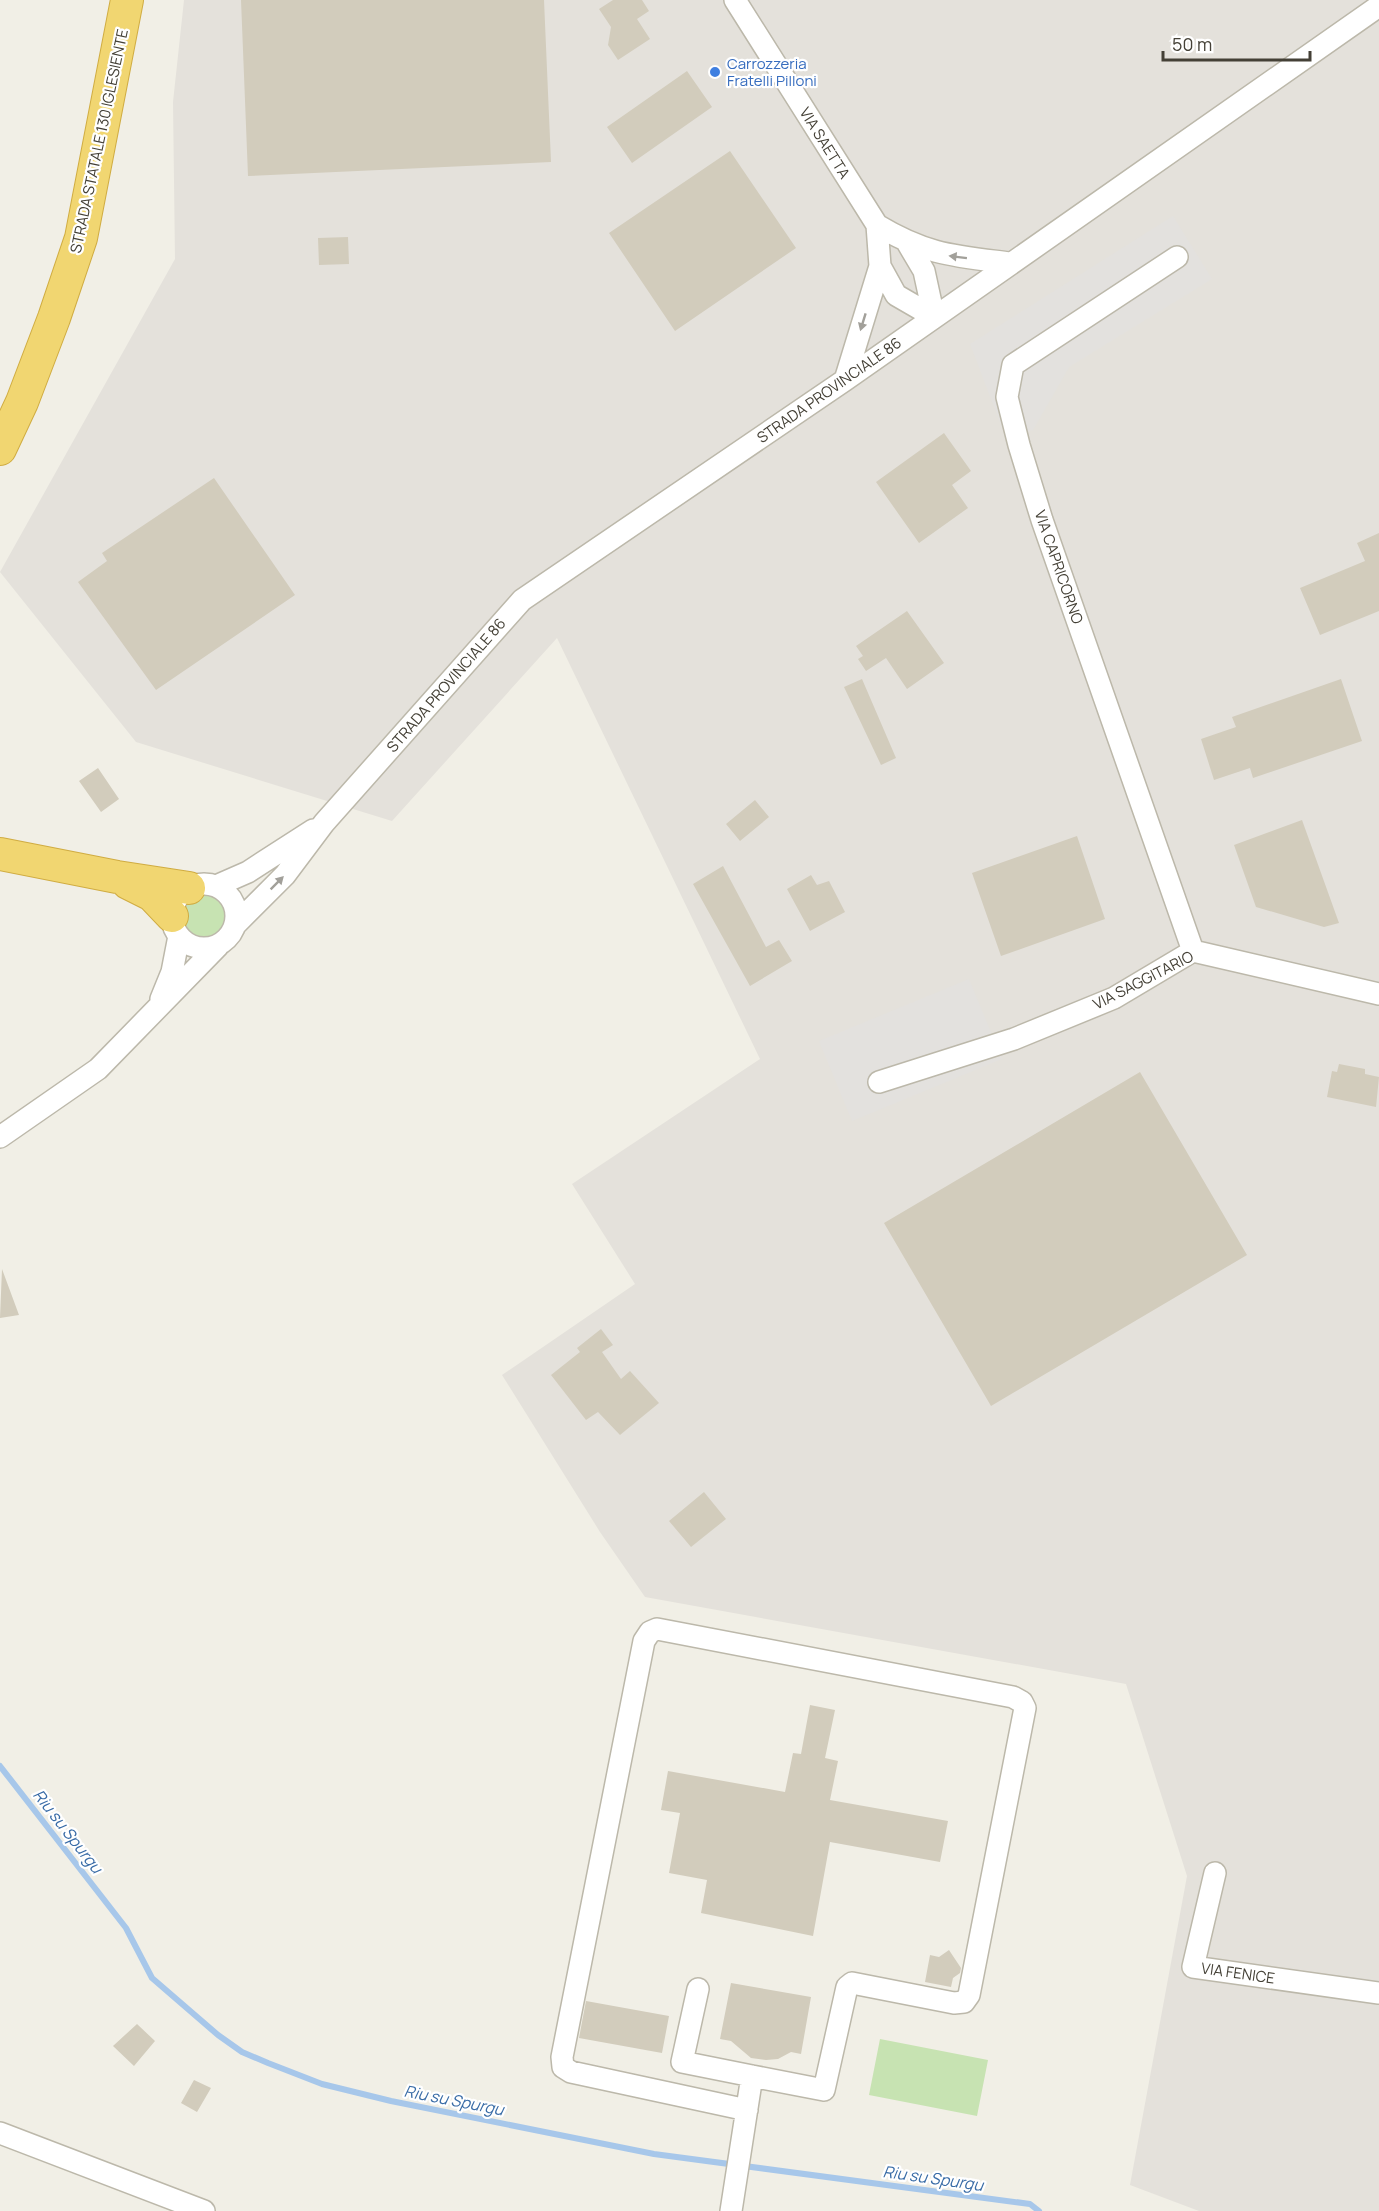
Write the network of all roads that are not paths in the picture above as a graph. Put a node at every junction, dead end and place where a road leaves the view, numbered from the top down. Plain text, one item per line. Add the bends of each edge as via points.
1 (127, 0) edge
2 (735, 0) edge
3 (1379, 6) edge
4 (877, 225) junction
5 (908, 244) junction
6 (1177, 257) dead end
7 (1010, 263) junction
8 (880, 266) junction
9 (934, 317) junction
10 (845, 380) junction
11 (0, 448) edge
12 (324, 823) junction
13 (0, 854) edge
14 (117, 877) junction
15 (202, 887) junction
16 (236, 924) junction
17 (175, 926) junction
18 (218, 946) junction
19 (1193, 951) junction
20 (1379, 994) edge
21 (158, 1008) junction
22 (879, 1082) dead end
23 (0, 1137) edge
24 (1215, 1873) dead end
25 (698, 1989) dead end
26 (1379, 1993) edge
27 (752, 2076) junction
28 (747, 2110) junction
29 (0, 2133) edge
30 (204, 2211) edge
31 (731, 2211) edge

1 - 11 highway, STRADA STATALE 130 IGLESIENTE via 81,238 22,402
2 - 4 street, VIA SAETTA
3 - 7 street, STRADA PROVINCIALE 86
4 - 5 street, VIA SAETTA
4 - 8 street, VIA SAETTA
7 -> 5 street, VIA SAETTA via 939,254
5 - 9 street, VIA SAETTA via 924,271
6 - 19 street, VIA CAPRICORNO via 1013,365 1007,397 1042,520
7 - 9 street, STRADA PROVINCIALE 86
8 - 9 street, VIA SAETTA via 896,295
8 -> 10 street, VIA SAETTA
9 - 10 street, STRADA PROVINCIALE 86
10 - 12 street, STRADA PROVINCIALE 86 via 522,600
12 - 15 street, STRADA PROVINCIALE 86 via 248,872
16 -> 12 street, STRADA PROVINCIALE 86 via 285,875
13 - 14 highway
14 - 15 highway
14 - 17 highway via 152,895
15 - 16 street via 225,890 235,906
15 - 17 street via 176,900
16 - 18 street
17 - 18 street via 197,948
17 - 21 street via 172,972
18 - 21 street
19 - 20 street, VIA SAGGITARIO
19 - 22 street, VIA SAGGITARIO via 1114,998 1014,1039
21 - 23 street via 98,1069
24 - 26 street, VIA FENICE via 1192,1967
25 - 27 street via 682,2062
27 - 28 street
27 - 28 street via 824,2090 847,1987 852,1983 964,2002 969,1995 1025,1708 1022,1702 1013,1697 668,1631 650,1632 644,1641 563,2067 571,2072
28 - 31 street
29 - 30 street

